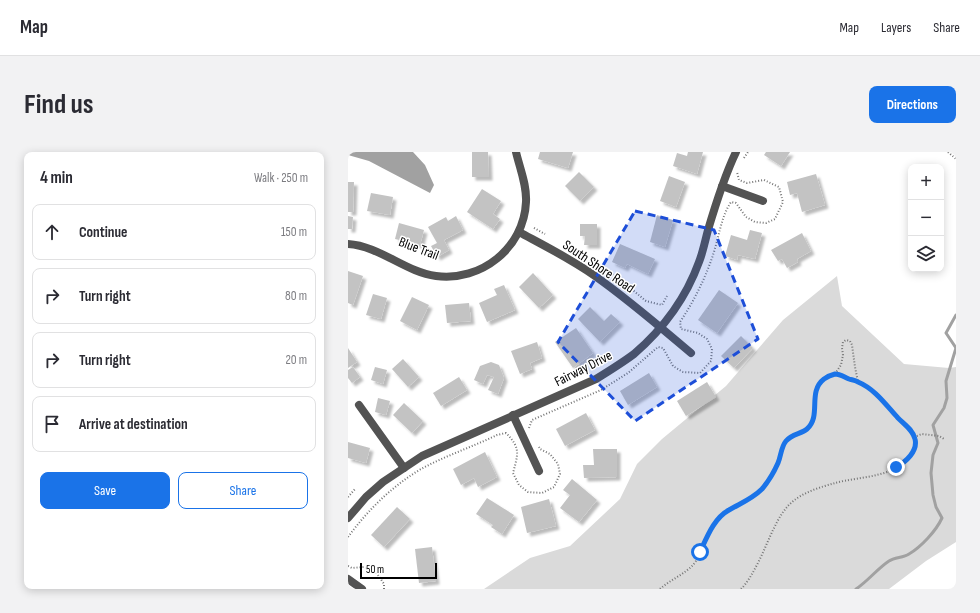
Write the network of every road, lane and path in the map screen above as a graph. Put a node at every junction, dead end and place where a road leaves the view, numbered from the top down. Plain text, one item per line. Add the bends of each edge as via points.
1 (516, 152) edge
2 (736, 152) edge
3 (748, 152) edge
4 (948, 152) edge
5 (956, 159) edge
6 (743, 161) dead end
7 (737, 171) dead end
8 (722, 186) junction
9 (763, 201) dead end
10 (518, 232) junction
11 (348, 244) edge
12 (617, 277) dead end
13 (667, 296) dead end
14 (661, 328) junction
15 (691, 353) dead end
16 (835, 374) junction
17 (858, 382) junction
18 (359, 405) dead end
19 (513, 415) junction
20 (530, 428) dead end
21 (914, 437) junction
22 (944, 439) dead end
23 (537, 444) dead end
24 (404, 468) junction
25 (539, 471) dead end
26 (355, 488) dead end
27 (348, 497) edge
28 (348, 518) edge
29 (348, 537) edge
30 (348, 566) edge
31 (348, 579) edge
32 (362, 589) edge
33 (384, 589) edge
34 (660, 589) edge
35 (740, 589) edge

1 - 10 street via 526,189 524,218
2 - 8 street, Fairway Drive
3 - 6 path
4 - 5 path
7 - 20 path via 739,180 747,183 764,180 779,187 783,202 775,219 766,223 755,222 746,217 736,203 731,202 726,209 714,254 691,306 680,322 681,329 698,333 707,339 712,349 711,361 700,373 683,372 673,366 663,348 658,347 628,373 601,390 532,420
8 - 9 street
8 - 14 street, Fairway Drive via 690,283
10 - 11 street via 507,249 486,267 450,277 422,273 367,248
10 - 14 street, South Shore Road via 594,276 626,298
12 - 13 path via 646,301 662,305
14 - 15 street, South Shore Road
14 - 19 street, Fairway Drive via 615,368 596,379
16 - 17 path
16 - 17 path via 841,365 844,342 850,341
16 - 34 path via 820,382 815,394 813,420 804,431 786,441 778,464 762,488 722,515 711,528 692,566
17 - 21 path via 878,396 908,427
18 - 24 street
19 - 24 street, Fairway Drive via 422,456
19 - 25 street
21 - 22 path via 922,434
21 - 35 path via 915,446 903,464 878,475 819,488 790,504 779,518 748,581
23 - 29 path via 558,464 560,474 554,487 542,493 528,492 519,485 513,473 518,452 516,444 506,433 497,435 434,463 407,479 378,501
24 - 28 street, Fairway Drive via 366,497
26 - 27 path
30 - 33 path via 364,567 376,572 384,584
31 - 32 street

